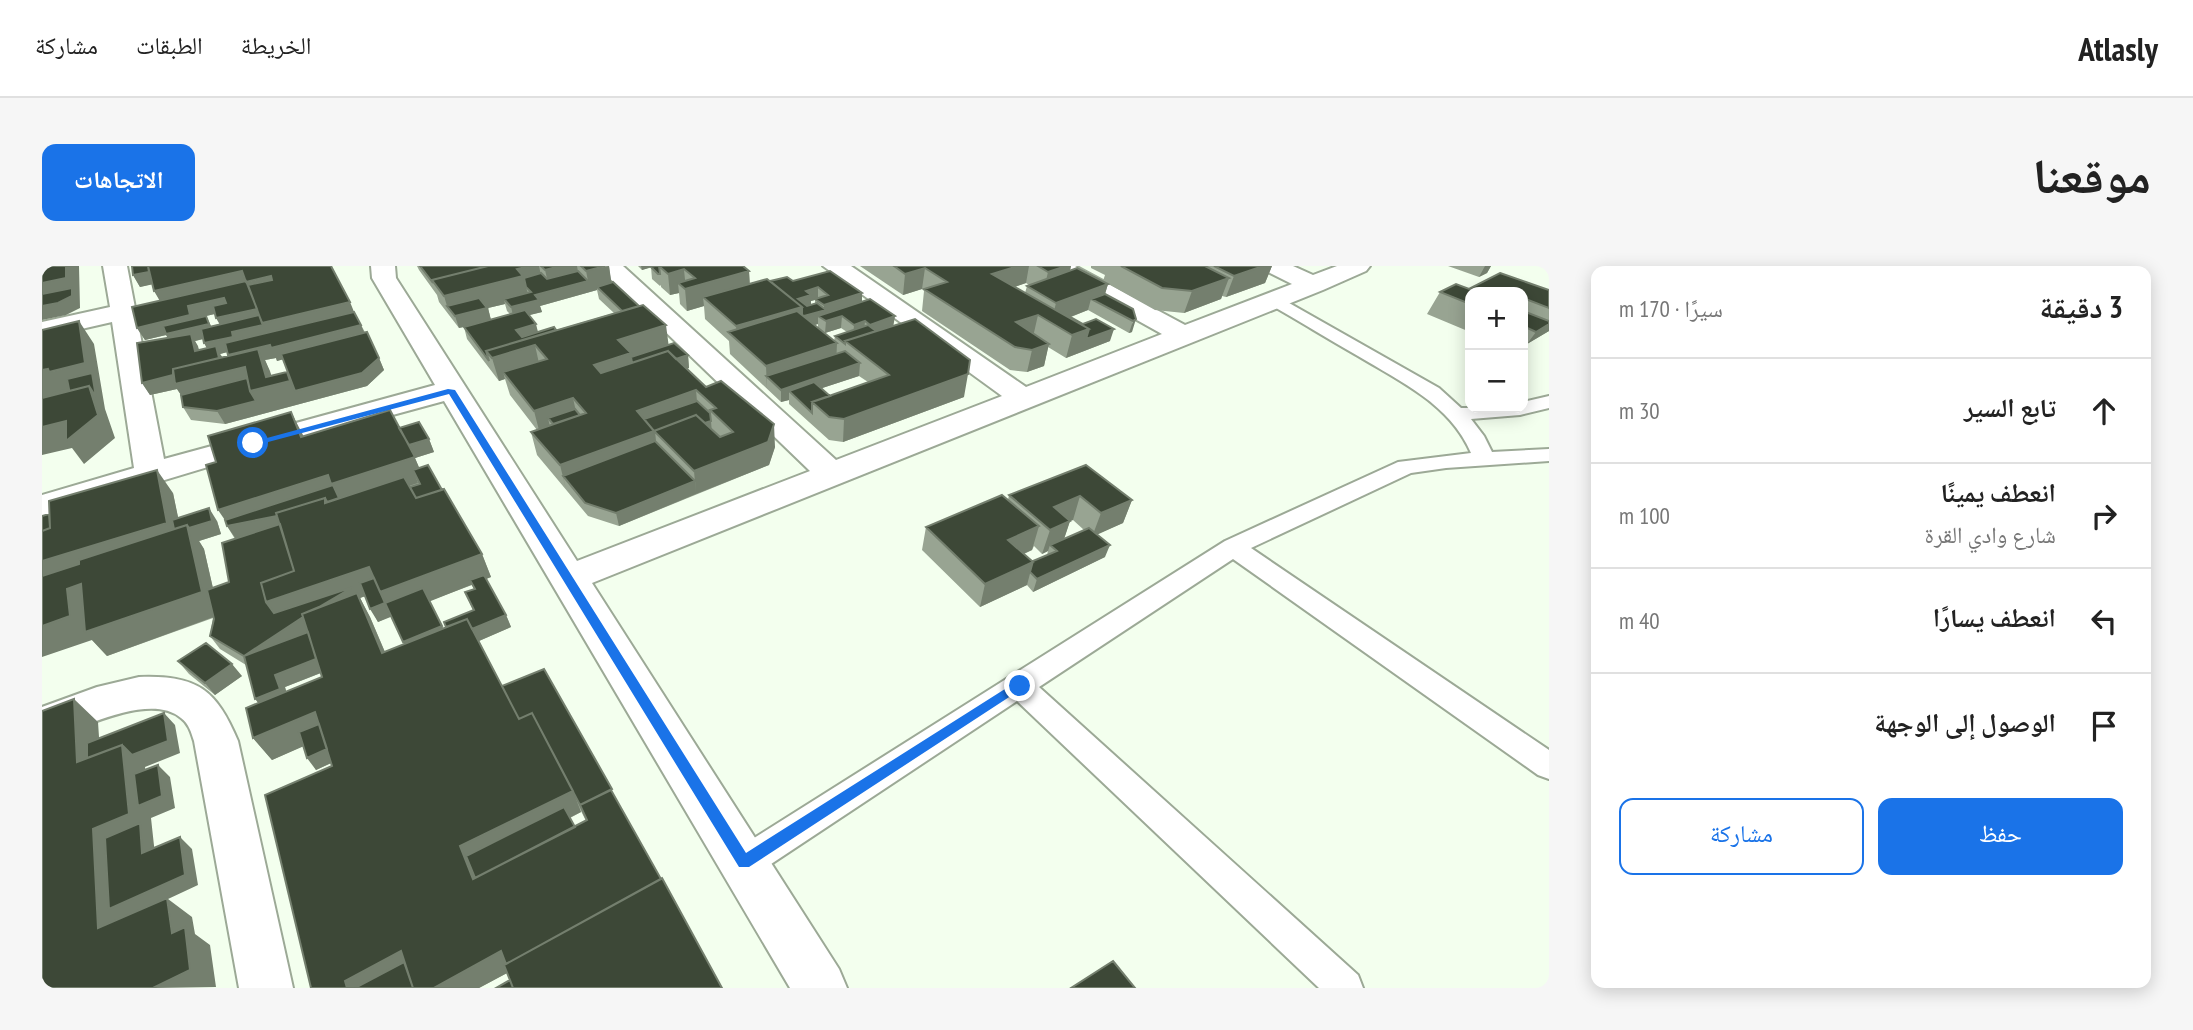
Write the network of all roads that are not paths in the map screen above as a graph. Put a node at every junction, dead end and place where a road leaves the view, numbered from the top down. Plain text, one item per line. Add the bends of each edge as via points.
1 (114, 266) edge
2 (383, 266) edge
3 (609, 266) edge
4 (835, 266) edge
5 (1056, 266) edge
6 (1274, 266) edge
7 (1358, 266) edge
8 (1314, 285) junction
9 (1275, 300) junction
10 (122, 312) junction
11 (42, 330) edge
12 (1185, 336) junction
13 (451, 390) junction
14 (1025, 399) junction
15 (1549, 402) edge
16 (1456, 414) junction
17 (1485, 460) junction
18 (1547, 461) edge
19 (151, 473) junction
20 (833, 475) junction
21 (42, 506) edge
22 (1233, 547) junction
23 (567, 579) junction
24 (1020, 686) junction
25 (42, 725) edge
26 (1549, 766) edge
27 (744, 863) junction
28 (266, 988) edge
29 (820, 988) edge
30 (1345, 988) edge

1 - 10 street
2 - 13 street via 384,278
3 - 20 street
4 - 14 street
5 - 12 street
6 - 8 street
7 - 8 street
8 - 9 street
9 - 12 street
9 - 16 lane via 1403,373
10 - 11 street
10 - 19 street
12 - 14 street
13 - 19 street
13 - 23 street
14 - 20 street
15 - 16 lane
16 - 17 lane
17 - 18 lane
17 - 22 lane via 1406,467
19 - 21 street
20 - 23 street
22 - 24 lane
22 - 26 lane
23 - 27 street
24 - 27 lane
24 - 30 lane
25 - 28 street via 142,693 172,695 195,704 216,741
27 - 29 street

